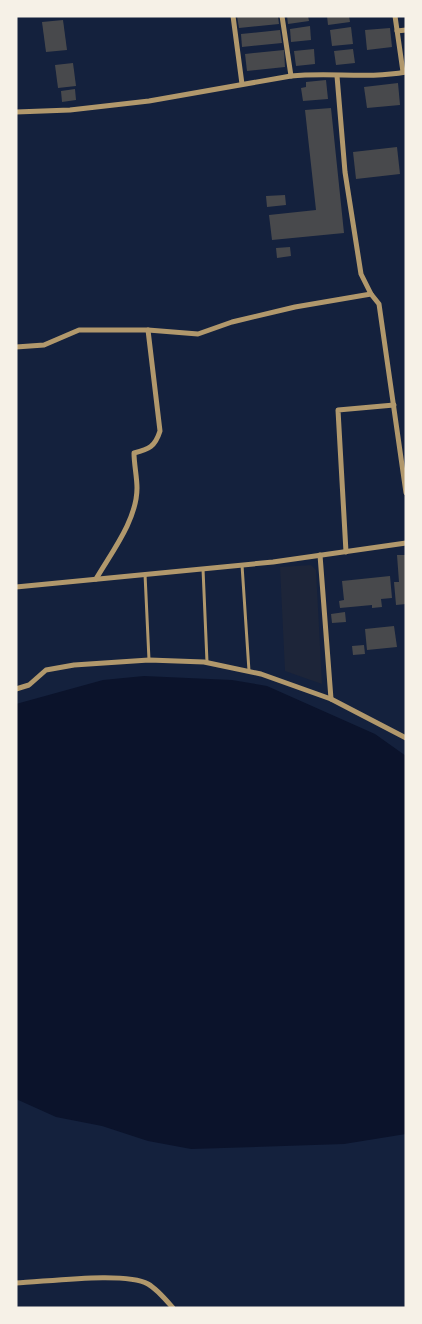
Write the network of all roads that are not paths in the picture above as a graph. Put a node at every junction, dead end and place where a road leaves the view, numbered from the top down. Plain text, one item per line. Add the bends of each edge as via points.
1 (232, 16) edge
2 (282, 16) edge
3 (395, 16) edge
4 (406, 30) edge
5 (397, 31) junction
6 (405, 72) edge
7 (291, 76) junction
8 (337, 76) junction
9 (242, 84) junction
10 (16, 112) edge
11 (371, 294) junction
12 (148, 330) junction
13 (16, 347) edge
14 (394, 405) junction
15 (406, 493) edge
16 (406, 543) edge
17 (346, 552) junction
18 (320, 556) junction
19 (242, 564) junction
20 (203, 568) junction
21 (145, 574) junction
22 (96, 579) junction
23 (16, 587) edge
24 (149, 660) junction
25 (207, 663) junction
26 (249, 671) junction
27 (16, 689) edge
28 (331, 699) junction
29 (406, 738) edge
30 (16, 1283) edge
31 (173, 1308) edge

1 - 9 street
2 - 7 street
3 - 5 street
4 - 5 street
5 - 6 street
6 - 8 street via 384,76
7 - 8 street
7 - 9 street
8 - 11 street via 346,181 361,274
9 - 10 street via 150,101
11 - 12 street via 295,307 198,334
11 - 14 street via 379,304
12 - 13 street via 79,330 44,345
12 - 22 street via 160,431 157,442 150,448 134,453 135,501 125,528
14 - 15 street
14 - 17 street via 338,410
16 - 17 street
17 - 18 street
18 - 19 street
18 - 28 street
19 - 20 street
19 - 26 lane
20 - 21 street
20 - 25 lane
21 - 22 street
21 - 24 lane
22 - 23 street
24 - 25 street
24 - 27 street via 46,670 29,685
25 - 26 street
26 - 28 street
28 - 29 street
30 - 31 street via 115,1278 136,1280 148,1284

